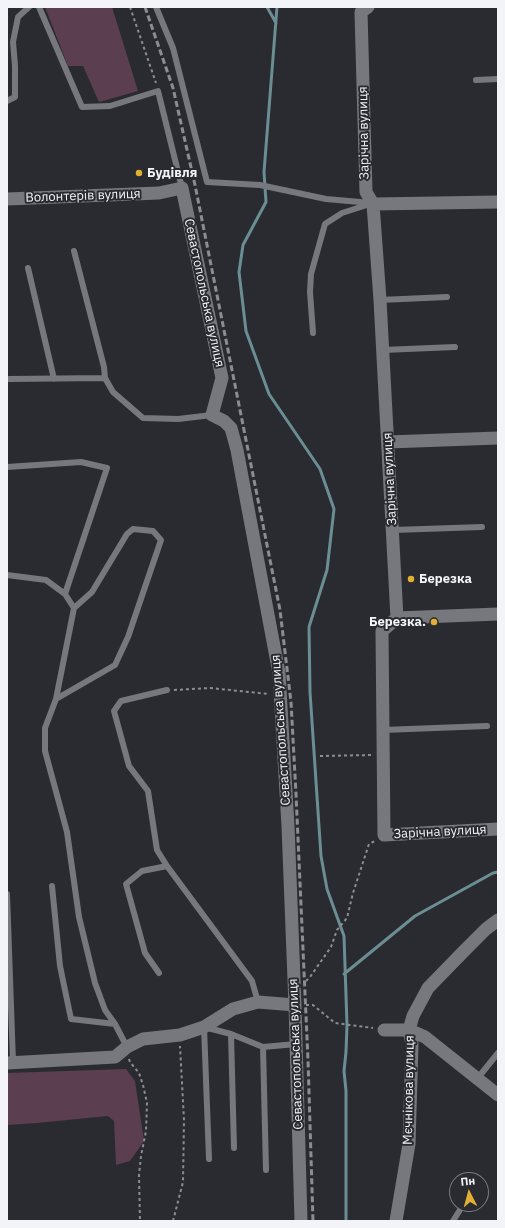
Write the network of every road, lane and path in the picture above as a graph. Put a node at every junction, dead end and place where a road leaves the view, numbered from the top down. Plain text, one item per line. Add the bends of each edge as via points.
1 (30, 7) edge
2 (39, 7) edge
3 (130, 7) edge
4 (156, 7) edge
5 (368, 7) edge
6 (498, 79) edge
7 (476, 80) dead end
8 (158, 90) junction
9 (7, 101) edge
10 (182, 188) junction
11 (7, 199) edge
12 (498, 202) edge
13 (373, 204) junction
14 (74, 252) dead end
15 (28, 268) dead end
16 (447, 296) dead end
17 (380, 300) junction
18 (313, 333) dead end
19 (455, 347) dead end
20 (383, 350) junction
21 (54, 378) junction
22 (105, 378) junction
23 (9, 379) dead end
24 (212, 415) junction
25 (498, 438) edge
26 (388, 442) junction
27 (7, 467) edge
28 (482, 527) dead end
29 (393, 530) junction
30 (7, 575) edge
31 (66, 594) junction
32 (74, 608) junction
33 (498, 614) edge
34 (397, 618) junction
35 (167, 690) joint
36 (280, 696) junction
37 (56, 699) junction
38 (487, 726) dead end
39 (383, 730) junction
40 (383, 755) junction
41 (320, 756) dead end
42 (498, 830) edge
43 (384, 835) junction
44 (168, 866) junction
45 (52, 886) dead end
46 (7, 894) edge
47 (498, 920) edge
48 (159, 973) dead end
49 (294, 990) junction
50 (258, 1002) junction
51 (295, 1005) junction
52 (115, 1024) junction
53 (204, 1027) junction
54 (384, 1030) joint
55 (409, 1030) junction
56 (232, 1034) junction
57 (180, 1035) junction
58 (296, 1044) junction
59 (263, 1047) junction
60 (127, 1048) junction
61 (498, 1053) edge
62 (10, 1062) edge
63 (477, 1078) junction
64 (498, 1095) edge
65 (234, 1148) dead end
66 (209, 1159) dead end
67 (266, 1170) dead end
68 (459, 1212) edge
69 (397, 1220) edge
70 (140, 1221) edge
71 (173, 1221) edge
72 (301, 1221) edge
73 (453, 1221) edge

1 - 9 lane via 18,17 13,42 15,97
2 - 8 lane via 82,107 110,106
3 - 8 path
4 - 13 lane via 173,48 207,182 260,185 326,199
5 - 13 street, Зарічна вулиця via 361,12 366,192
6 - 7 lane
8 - 10 lane
10 - 11 street, Волонтерів вулиця via 159,194
10 - 24 street, Севастопольська вулиця via 222,378
12 - 13 street
13 - 17 street, Зарічна вулиця
13 - 18 lane via 342,213 325,224 311,274
14 - 22 lane
15 - 21 lane
16 - 17 lane
17 - 20 street, Зарічна вулиця
19 - 20 lane
20 - 26 street, Зарічна вулиця
21 - 22 lane
21 - 23 lane
22 - 24 lane via 113,392 143,418 178,419
24 - 36 street, Севастопольська вулиця via 231,428 237,450 279,673
25 - 26 street
26 - 29 street, Зарічна вулиця
27 - 31 lane via 81,462 107,468
28 - 29 lane
29 - 34 street, Зарічна вулиця
30 - 31 lane via 46,580
31 - 32 lane
32 - 37 lane
32 - 37 lane via 92,592 127,534 133,529 153,531 161,540 128,637 114,665
33 - 34 street
34 - 39 street, Зарічна вулиця via 382,631
35 - 36 path via 210,688
35 - 44 lane via 121,701 114,711 129,766 148,791 157,850
36 - 49 street, Севастопольська вулиця
37 - 52 lane via 45,728 45,751 67,832 79,917 95,983 105,1010
38 - 39 lane
39 - 40 street, Зарічна вулиця
40 - 41 path
40 - 43 street, Зарічна вулиця
42 - 43 street, Зарічна вулиця
43 - 49 path via 369,844 347,918 337,930 331,947 310,977
44 - 48 lane via 142,871 126,884 145,953
44 - 50 lane via 252,980
45 - 52 lane via 60,966 72,1019
46 - 62 lane
47 - 55 street, Мєчнікова вулиця via 428,988 413,1016
49 - 51 street, Севастопольська вулиця
50 - 51 street
50 - 53 street via 233,1009
51 - 54 path via 313,1005 335,1023
51 - 58 street, Севастопольська вулиця
52 - 60 lane
53 - 56 lane
53 - 57 street
53 - 66 lane
54 - 55 street
55 - 63 street via 425,1037
55 - 69 street, Мєчнікова вулиця via 412,1044 409,1144
56 - 59 lane
56 - 65 lane
57 - 60 street via 143,1039
57 - 71 path via 184,1120 183,1182
58 - 59 lane
58 - 72 street, Севастопольська вулиця
59 - 67 lane
60 - 62 street via 115,1057
60 - 70 path via 130,1062 139,1073 147,1103 146,1131 139,1175
61 - 63 lane
63 - 64 street
68 - 73 lane

